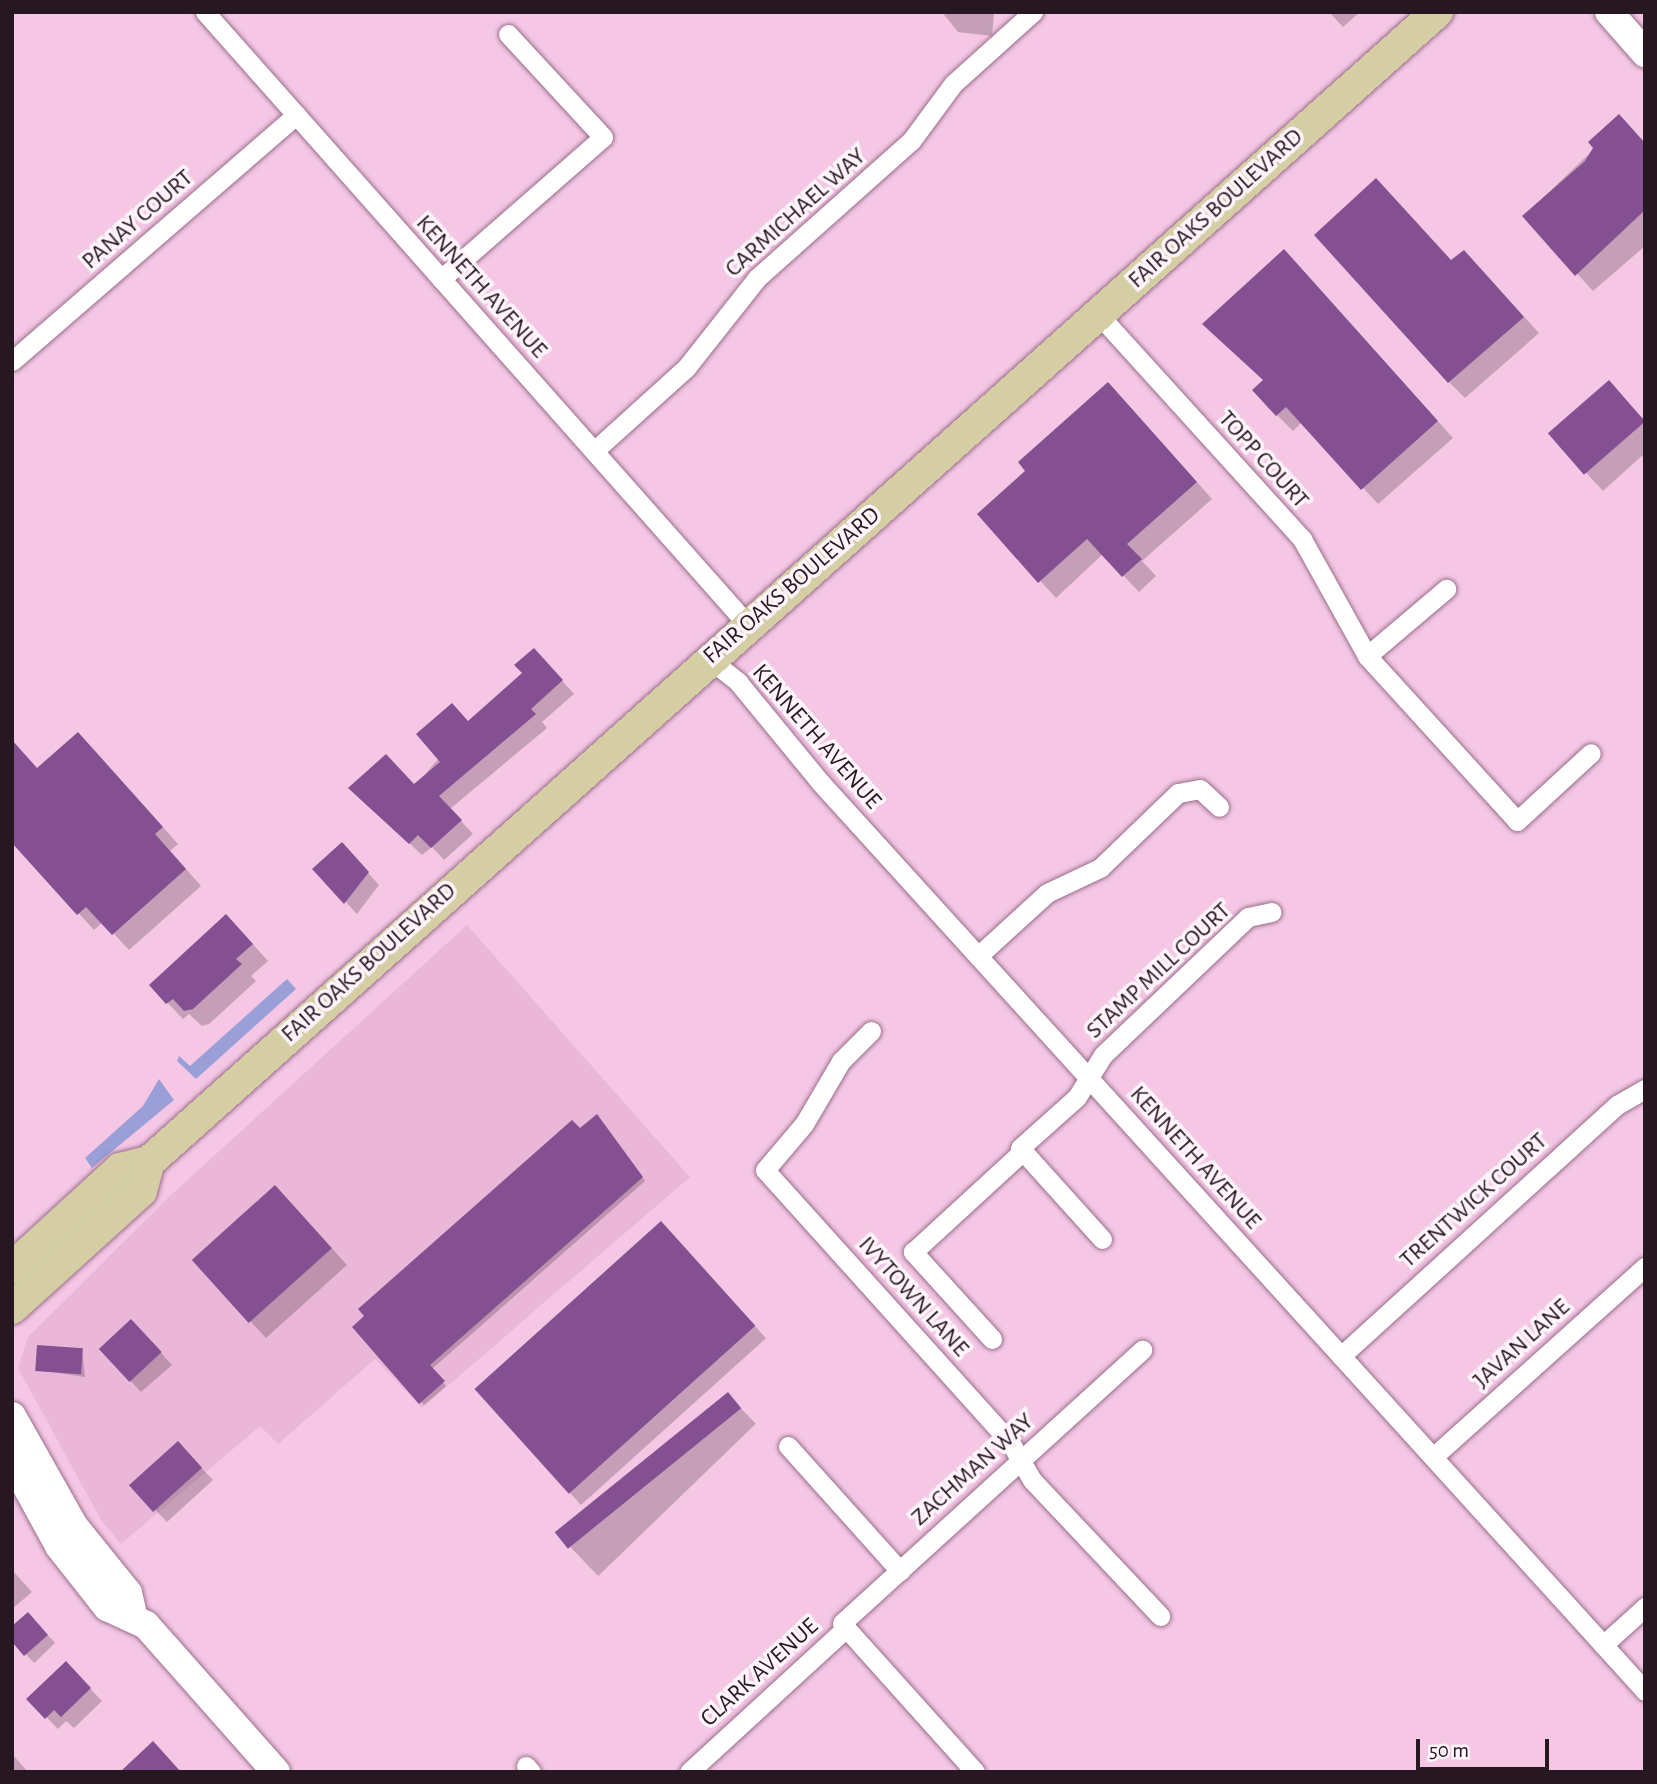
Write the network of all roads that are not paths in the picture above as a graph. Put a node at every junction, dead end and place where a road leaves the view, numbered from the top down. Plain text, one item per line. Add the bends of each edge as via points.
1 (205, 12) edge
2 (1033, 12) edge
3 (1437, 12) edge
4 (1609, 12) edge
5 (508, 34) dead end
6 (1645, 52) edge
7 (296, 115) junction
8 (441, 279) junction
9 (1098, 314) junction
10 (12, 361) edge
11 (594, 451) junction
12 (1446, 589) dead end
13 (748, 625) junction
14 (1367, 656) junction
15 (709, 659) junction
16 (1591, 753) dead end
17 (1219, 807) dead end
18 (1271, 912) dead end
19 (978, 956) junction
20 (870, 1031) dead end
21 (1088, 1077) junction
22 (1645, 1089) edge
23 (1023, 1151) junction
24 (149, 1162) junction
25 (1102, 1239) dead end
26 (1645, 1267) edge
27 (12, 1268) edge
28 (12, 1308) edge
29 (992, 1339) dead end
30 (1142, 1350) dead end
31 (1341, 1356) junction
32 (12, 1416) edge
33 (788, 1446) dead end
34 (1433, 1457) junction
35 (12, 1460) edge
36 (1021, 1460) junction
37 (900, 1571) junction
38 (1645, 1607) edge
39 (133, 1615) junction
40 (1160, 1616) dead end
41 (846, 1628) junction
42 (1603, 1645) junction
43 (1645, 1691) edge
44 (276, 1772) edge
45 (689, 1772) edge
46 (975, 1772) edge

1 - 7 street, KENNETH AVENUE
2 - 11 street, CARMICHAEL WAY via 953,85 911,141 757,278 686,368
3 - 9 main road, FAIR OAKS BOULEVARD
4 - 6 main road
5 - 8 street via 603,137
7 - 8 street, KENNETH AVENUE
7 - 10 street, PANAY COURT
8 - 11 street, KENNETH AVENUE
9 - 13 main road, FAIR OAKS BOULEVARD
9 - 14 street, TOPP COURT via 1301,539
11 - 13 street, KENNETH AVENUE
12 - 14 street
13 - 15 main road, FAIR OAKS BOULEVARD
14 - 16 street, TOPP COURT via 1517,821
15 - 19 street, KENNETH AVENUE via 737,682
15 - 24 main road, FAIR OAKS BOULEVARD
17 - 19 street via 1200,789 1178,793 1100,868 1047,893
18 - 21 street, STAMP MILL COURT via 1248,918 1102,1055
19 - 21 street, KENNETH AVENUE
20 - 36 street, IVYTOWN LANE via 841,1061 804,1124 765,1170
21 - 23 street, STAMP MILL COURT
21 - 31 street, KENNETH AVENUE
22 - 31 street, TRENTWICK COURT via 1617,1105
23 - 25 street
23 - 29 street, STAMP MILL COURT via 913,1252
24 - 27 main road, FAIR OAKS BOULEVARD via 120,1169
24 - 28 main road, FAIR OAKS BOULEVARD via 141,1191
26 - 34 street, JAVAN LANE
30 - 36 street, ZACHMAN WAY
31 - 34 street, KENNETH AVENUE
32 - 39 main road via 77,1531 128,1592
33 - 37 street
34 - 42 street, KENNETH AVENUE
35 - 39 main road via 59,1546 107,1607
36 - 37 street, ZACHMAN WAY
36 - 40 street, IVYTOWN LANE via 1032,1480
37 - 41 street, ZACHMAN WAY via 842,1623
38 - 42 street
39 - 44 main road
41 - 45 street, CLARK AVENUE
41 - 46 street, CLARK AVENUE
42 - 43 street, KENNETH AVENUE

